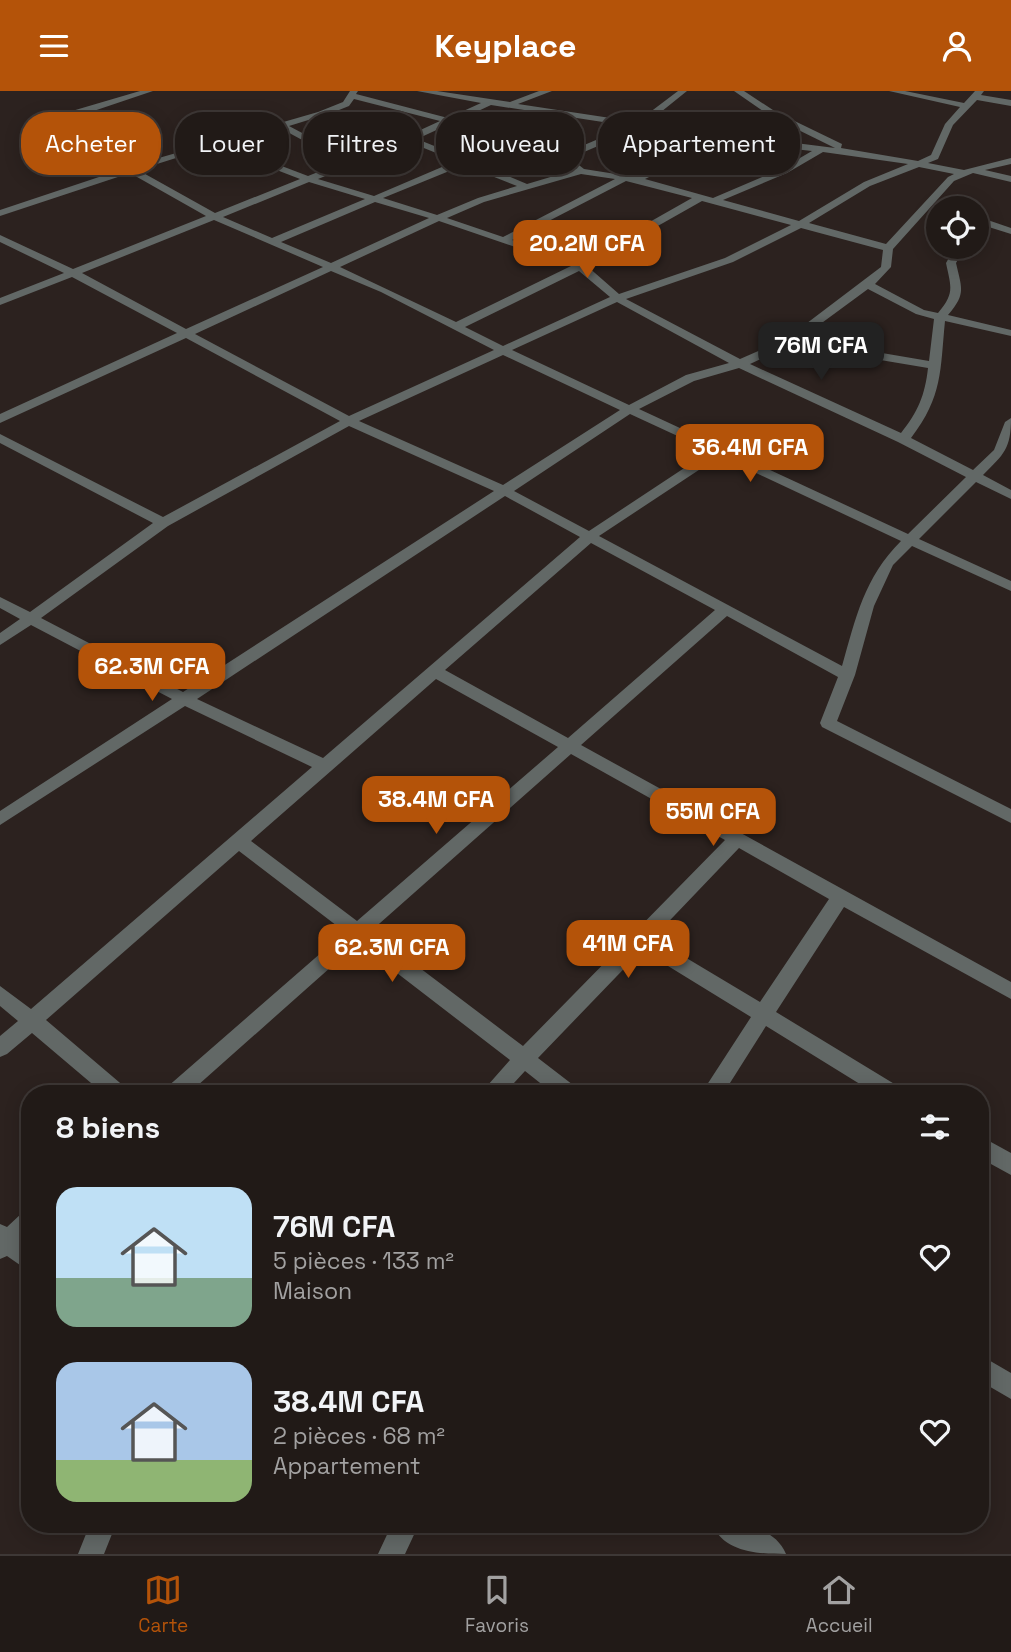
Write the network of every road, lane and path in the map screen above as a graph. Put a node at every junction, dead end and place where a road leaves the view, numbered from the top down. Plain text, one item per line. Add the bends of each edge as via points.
1 (149, 91) edge
2 (421, 91) edge
3 (548, 91) edge
4 (683, 91) edge
5 (738, 91) edge
6 (893, 91) edge
7 (354, 93) edge
8 (978, 94) edge
9 (492, 101) junction
10 (513, 103) junction
11 (1011, 103) edge
12 (966, 106) junction
13 (332, 110) junction
14 (81, 112) edge
15 (337, 112) edge
16 (470, 112) edge
17 (656, 112) edge
18 (436, 117) edge
19 (598, 118) edge
20 (289, 124) edge
21 (800, 148) edge
22 (820, 150) junction
23 (858, 154) junction
24 (1011, 162) edge
25 (922, 163) junction
26 (584, 171) edge
27 (289, 172) edge
28 (436, 172) edge
29 (968, 172) junction
30 (114, 175) edge
31 (138, 175) edge
32 (312, 175) edge
33 (497, 175) edge
34 (568, 175) edge
35 (639, 175) edge
36 (304, 178) junction
37 (630, 179) junction
38 (1011, 179) edge
39 (527, 187) junction
40 (934, 196) edge
41 (700, 198) junction
42 (377, 199) junction
43 (713, 201) junction
44 (926, 204) edge
45 (0, 213) edge
46 (213, 216) junction
47 (438, 218) junction
48 (989, 224) edge
49 (799, 225) junction
50 (1011, 231) edge
51 (0, 237) edge
52 (504, 240) junction
53 (271, 242) junction
54 (888, 248) junction
55 (953, 259) edge
56 (580, 266) junction
57 (331, 268) junction
58 (73, 273) junction
59 (869, 285) junction
60 (617, 298) junction
61 (0, 302) edge
62 (940, 317) junction
63 (455, 327) junction
64 (1011, 333) edge
65 (187, 334) junction
66 (790, 341) junction
67 (502, 350) junction
68 (742, 363) junction
69 (935, 366) junction
70 (630, 409) junction
71 (0, 419) edge
72 (349, 421) junction
73 (1011, 422) edge
74 (0, 438) edge
75 (902, 439) junction
76 (719, 451) junction
77 (973, 477) junction
78 (503, 490) junction
79 (1011, 495) edge
80 (163, 523) junction
81 (590, 536) junction
82 (909, 539) junction
83 (1011, 587) edge
84 (0, 602) edge
85 (726, 609) junction
86 (29, 618) junction
87 (0, 640) edge
88 (434, 671) junction
89 (847, 675) junction
90 (184, 699) junction
91 (569, 745) junction
92 (324, 766) junction
93 (1011, 817) edge
94 (0, 819) edge
95 (737, 839) junction
96 (239, 841) junction
97 (841, 896) junction
98 (357, 931) junction
99 (640, 939) junction
100 (1011, 991) edge
101 (0, 994) edge
102 (764, 1015) junction
103 (32, 1021) junction
104 (0, 1048) edge
105 (523, 1060) junction
106 (108, 1085) edge
107 (183, 1085) edge
108 (499, 1085) edge
109 (558, 1085) edge
110 (717, 1085) edge
111 (879, 1085) edge
112 (989, 1152) edge
113 (1011, 1165) edge
114 (21, 1227) edge
115 (2, 1241) edge
116 (21, 1255) edge
117 (989, 1373) edge
118 (1011, 1387) edge
119 (100, 1533) edge
120 (402, 1533) edge
121 (739, 1533) edge
122 (92, 1554) edge
123 (391, 1554) edge
124 (773, 1554) edge

1 - 14 street
2 - 9 street
3 - 10 street
4 - 17 street
5 - 23 street via 773,114
6 - 12 street
7 - 13 street
7 - 18 street
8 - 11 street
8 - 12 street
9 - 10 street
9 - 16 street
10 - 19 street
12 - 25 street via 949,124 939,153
13 - 15 street
13 - 20 street
21 - 22 street
22 - 23 street
22 - 43 street
23 - 25 street
24 - 29 street
25 - 29 street
25 - 49 street via 867,184
26 - 37 street
27 - 36 street
28 - 42 street
29 - 38 street
29 - 40 street via 951,179
30 - 45 street
31 - 46 street
32 - 36 street
33 - 39 street
34 - 39 street
35 - 37 street
36 - 42 street
36 - 46 street
37 - 41 street
37 - 52 street
39 - 47 street
41 - 43 street
41 - 56 street
42 - 47 street
42 - 53 street
43 - 49 street
44 - 54 street
46 - 53 street
46 - 58 street
47 - 52 street
47 - 57 street
48 - 50 street
49 - 54 street
49 - 60 street via 729,260
51 - 58 street
52 - 56 street
53 - 57 street
54 - 59 street via 886,267
55 - 62 street via 955,300
56 - 60 street
56 - 63 street
57 - 63 street
57 - 65 street
58 - 61 street
58 - 65 street
59 - 62 street via 920,312
59 - 66 street
60 - 67 street
60 - 68 street
62 - 64 street
62 - 69 street
63 - 67 street
65 - 71 street
65 - 72 street
66 - 68 street
66 - 69 street
67 - 70 street
67 - 72 street
68 - 70 street via 690,378
68 - 75 street
69 - 75 street via 931,395
70 - 76 street
70 - 78 street
72 - 78 street
72 - 80 street
73 - 77 street via 1000,451
74 - 80 street
75 - 77 street
76 - 81 street
76 - 82 street
77 - 79 street
77 - 82 street
78 - 81 street
78 - 90 street
80 - 86 street
81 - 85 street
81 - 88 street
82 - 83 street
82 - 89 street via 887,563 867,606
84 - 86 street
85 - 89 street
85 - 91 street
86 - 87 street
86 - 90 street
88 - 91 street
88 - 92 street
89 - 93 street via 828,723
90 - 92 street
90 - 94 street
91 - 95 street
91 - 98 street
92 - 96 street
95 - 97 street
95 - 99 street
96 - 98 street
96 - 103 street
97 - 100 street
97 - 102 street
98 - 105 street
98 - 107 street
99 - 102 street
99 - 105 street
101 - 103 street
102 - 110 street
102 - 111 street
103 - 104 street
103 - 106 street
105 - 108 street
105 - 109 street
112 - 113 street
114 - 115 street
115 - 116 street
117 - 118 street
119 - 122 street
120 - 123 street
121 - 124 street

